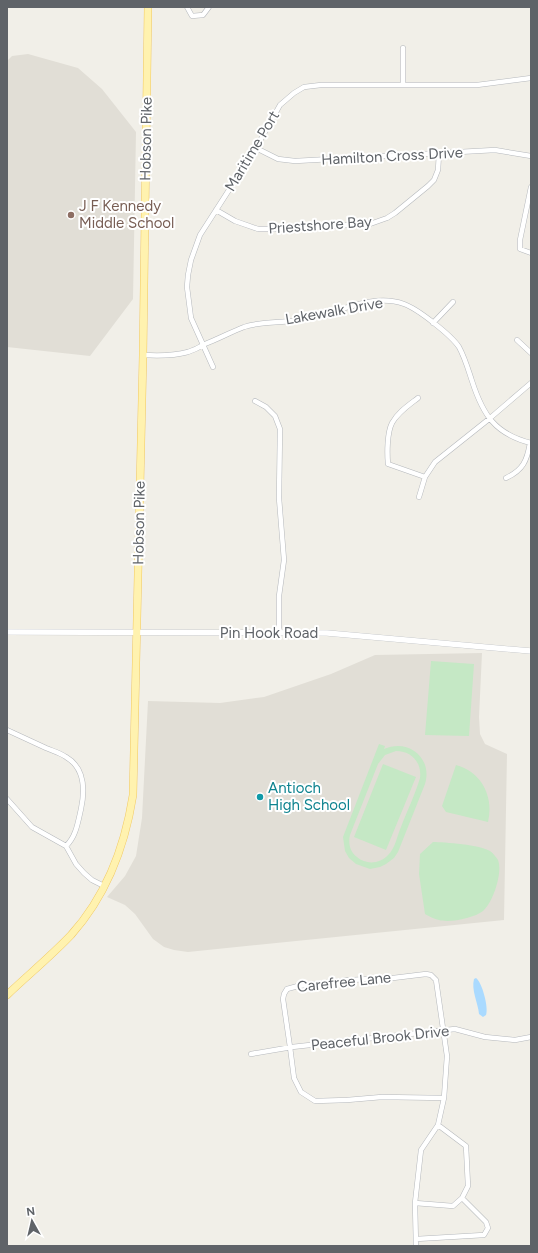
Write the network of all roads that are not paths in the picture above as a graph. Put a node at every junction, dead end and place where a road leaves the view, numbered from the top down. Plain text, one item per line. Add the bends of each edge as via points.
1 (148, 7) edge
2 (187, 7) edge
3 (209, 7) edge
4 (403, 48) dead end
5 (531, 78) edge
6 (403, 85) junction
7 (256, 148) junction
8 (439, 154) junction
9 (531, 156) edge
10 (531, 186) edge
11 (216, 210) junction
12 (531, 253) edge
13 (453, 302) dead end
14 (433, 323) junction
15 (517, 340) dead end
16 (202, 346) junction
17 (531, 353) edge
18 (143, 355) junction
19 (213, 367) dead end
20 (531, 383) edge
21 (418, 398) dead end
22 (255, 401) dead end
23 (489, 419) junction
24 (530, 443) edge
25 (425, 477) junction
26 (506, 478) dead end
27 (419, 497) dead end
28 (7, 632) edge
29 (137, 632) junction
30 (279, 632) junction
31 (531, 651) edge
32 (7, 730) edge
33 (7, 799) edge
34 (66, 846) junction
35 (104, 886) junction
36 (7, 995) edge
37 (443, 1031) junction
38 (531, 1037) edge
39 (290, 1047) junction
40 (251, 1054) dead end
41 (444, 1098) junction
42 (438, 1125) junction
43 (462, 1198) junction
44 (415, 1203) junction
45 (416, 1239) junction
46 (416, 1246) edge

1 - 18 main road, Hobson Pike
2 - 3 street via 192,16 203,15
4 - 6 street
5 - 6 street, Maritime Port via 477,85
6 - 7 street, Maritime Port via 304,87 280,105
7 - 8 street, Hamilton Cross Drive via 278,159 295,161
7 - 11 street, Maritime Port
8 - 9 street, Hamilton Cross Drive via 495,150
8 - 11 street, Priestshore Bay via 438,170 434,180 396,213 370,224 258,229 234,221
10 - 12 street via 520,249
11 - 16 street, Maritime Port via 200,235 188,274 191,318
13 - 14 street
14 - 16 street, Lakewalk Drive via 404,304 391,301 368,302 322,316 245,327
14 - 23 street, Lakewalk Drive via 458,346 478,400
15 - 17 street
16 - 18 street, Lakewalk Drive via 190,352 164,356
16 - 19 street, Maritime Port
18 - 29 main road, Hobson Pike
20 - 23 street
21 - 25 street via 392,423 387,455 388,464
22 - 30 street via 275,416 280,429 279,498 284,560
23 - 24 street, Lakewalk Drive via 504,432
23 - 25 street via 435,462
24 - 26 street via 524,464
25 - 27 street
28 - 29 street, Pin Hook Road
29 - 30 street, Pin Hook Road
29 - 35 main road, Hobson Pike via 133,795 123,842
30 - 31 street, Pin Hook Road via 334,633
32 - 34 street via 66,756 79,771 83,790 82,804 75,832
33 - 34 street via 32,827
34 - 35 street via 84,873
35 - 36 main road, Hobson Pike via 72,934
37 - 38 street, Peaceful Brook Drive via 455,1030 515,1040
37 - 39 street, Peaceful Brook Drive
37 - 39 street, Carefree Lane via 437,984 431,975 335,981 292,987 285,992 283,999
37 - 41 street, Carefree Lane via 447,1056
39 - 40 street, Peaceful Brook Drive
39 - 41 street, Carefree Lane via 294,1078 301,1092 315,1101 382,1097
41 - 42 street, Carefree Lane
42 - 43 street via 466,1146 468,1186
42 - 44 street, Carefree Lane via 421,1150
43 - 44 street via 453,1206
43 - 45 street via 486,1222 488,1228 484,1235
44 - 45 street, Carefree Lane
45 - 46 street, Carefree Lane

